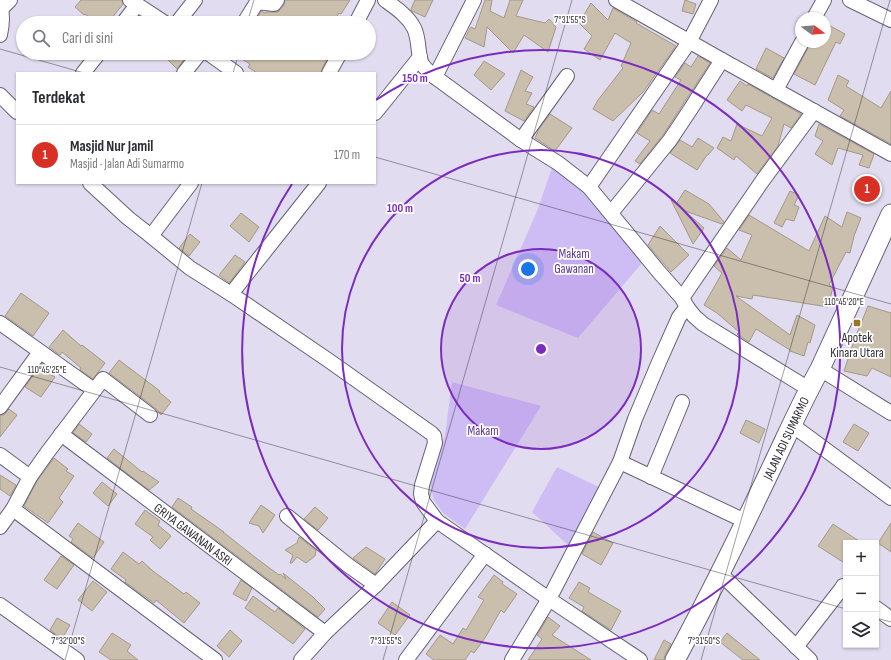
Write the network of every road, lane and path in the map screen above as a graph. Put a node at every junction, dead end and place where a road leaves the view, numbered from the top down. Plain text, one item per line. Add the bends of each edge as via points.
1 (194, 0) edge
2 (277, 0) edge
3 (368, 0) edge
4 (385, 0) edge
5 (474, 0) edge
6 (616, 0) edge
7 (711, 0) edge
8 (824, 0) edge
9 (850, 0) edge
10 (134, 3) edge
11 (4, 5) edge
12 (817, 12) edge
13 (127, 16) edge
14 (154, 16) edge
15 (182, 16) edge
16 (248, 16) edge
17 (360, 16) edge
18 (891, 20) edge
19 (0, 35) edge
20 (689, 42) junction
21 (799, 48) edge
22 (420, 57) junction
23 (93, 60) edge
24 (194, 60) edge
25 (221, 60) edge
26 (336, 60) edge
27 (722, 60) junction
28 (84, 72) edge
29 (185, 72) edge
30 (235, 72) edge
31 (330, 72) edge
32 (567, 76) dead end
33 (435, 77) junction
34 (776, 90) junction
35 (0, 95) edge
36 (16, 111) edge
37 (814, 111) junction
38 (376, 112) edge
39 (521, 140) junction
40 (891, 154) edge
41 (92, 184) edge
42 (190, 184) edge
43 (318, 184) edge
44 (589, 187) junction
45 (611, 214) junction
46 (890, 220) edge
47 (151, 236) junction
48 (231, 294) junction
49 (685, 302) junction
50 (0, 323) edge
51 (40, 352) junction
52 (820, 369) junction
53 (809, 389) junction
54 (94, 390) junction
55 (682, 402) dead end
56 (0, 407) edge
57 (891, 413) edge
58 (150, 416) dead end
59 (792, 425) junction
60 (61, 434) junction
61 (0, 455) edge
62 (620, 462) junction
63 (30, 477) junction
64 (651, 477) junction
65 (891, 498) edge
66 (13, 509) junction
67 (287, 516) dead end
68 (746, 520) junction
69 (437, 521) junction
70 (1, 524) edge
71 (485, 554) junction
72 (720, 574) junction
73 (376, 585) junction
74 (843, 586) edge
75 (549, 599) junction
76 (0, 605) edge
77 (879, 610) edge
78 (891, 619) edge
79 (325, 633) junction
80 (796, 647) junction
81 (410, 659) edge
82 (77, 660) edge
83 (215, 660) edge
84 (301, 660) edge
85 (512, 660) edge
86 (640, 660) edge
87 (675, 660) edge
88 (810, 660) edge

1 - 15 street
2 - 16 street via 274,4 257,2
3 - 17 street
4 - 22 street via 408,18 418,39
5 - 33 street
6 - 20 street
7 - 20 street
8 - 12 street
9 - 18 street
10 - 13 street
10 - 14 street
11 - 19 street
20 - 27 street
20 - 44 street
21 - 34 street
22 - 33 street via 422,64
22 - 38 street
23 - 28 street
24 - 29 street
25 - 30 street
26 - 31 street
27 - 34 street
27 - 45 street via 670,140
32 - 39 street
33 - 39 street
34 - 37 street
35 - 36 street
37 - 40 street
37 - 49 street via 759,187
39 - 44 street via 558,163
41 - 47 street
42 - 47 street
43 - 48 street
44 - 45 street
45 - 49 street
46 - 52 main road, JALAN ADI SUMARMO
47 - 48 street via 190,268
48 - 69 street via 434,436 435,443 421,494 423,502
49 - 53 street via 703,324
49 - 62 street via 635,419
50 - 51 street
51 - 54 street
51 - 56 street
52 - 53 main road, JALAN ADI SUMARMO
52 - 57 street
53 - 59 main road, JALAN ADI SUMARMO
54 - 58 street via 103,379
54 - 60 street
55 - 64 street
59 - 65 street
59 - 68 main road, JALAN ADI SUMARMO
60 - 63 street
60 - 79 street, GRIYA GAWANAN ASRI
61 - 63 street
62 - 64 street
62 - 75 street
63 - 66 street
64 - 68 street
66 - 70 street
66 - 83 street
67 - 73 street
68 - 72 main road, JALAN ADI SUMARMO
69 - 71 street
69 - 73 street
71 - 75 street
71 - 81 street
72 - 80 street
72 - 87 main road, JALAN ADI SUMARMO
73 - 79 street
74 - 80 street
75 - 85 street
75 - 86 street
76 - 82 street
77 - 78 street
79 - 84 street
80 - 88 street

